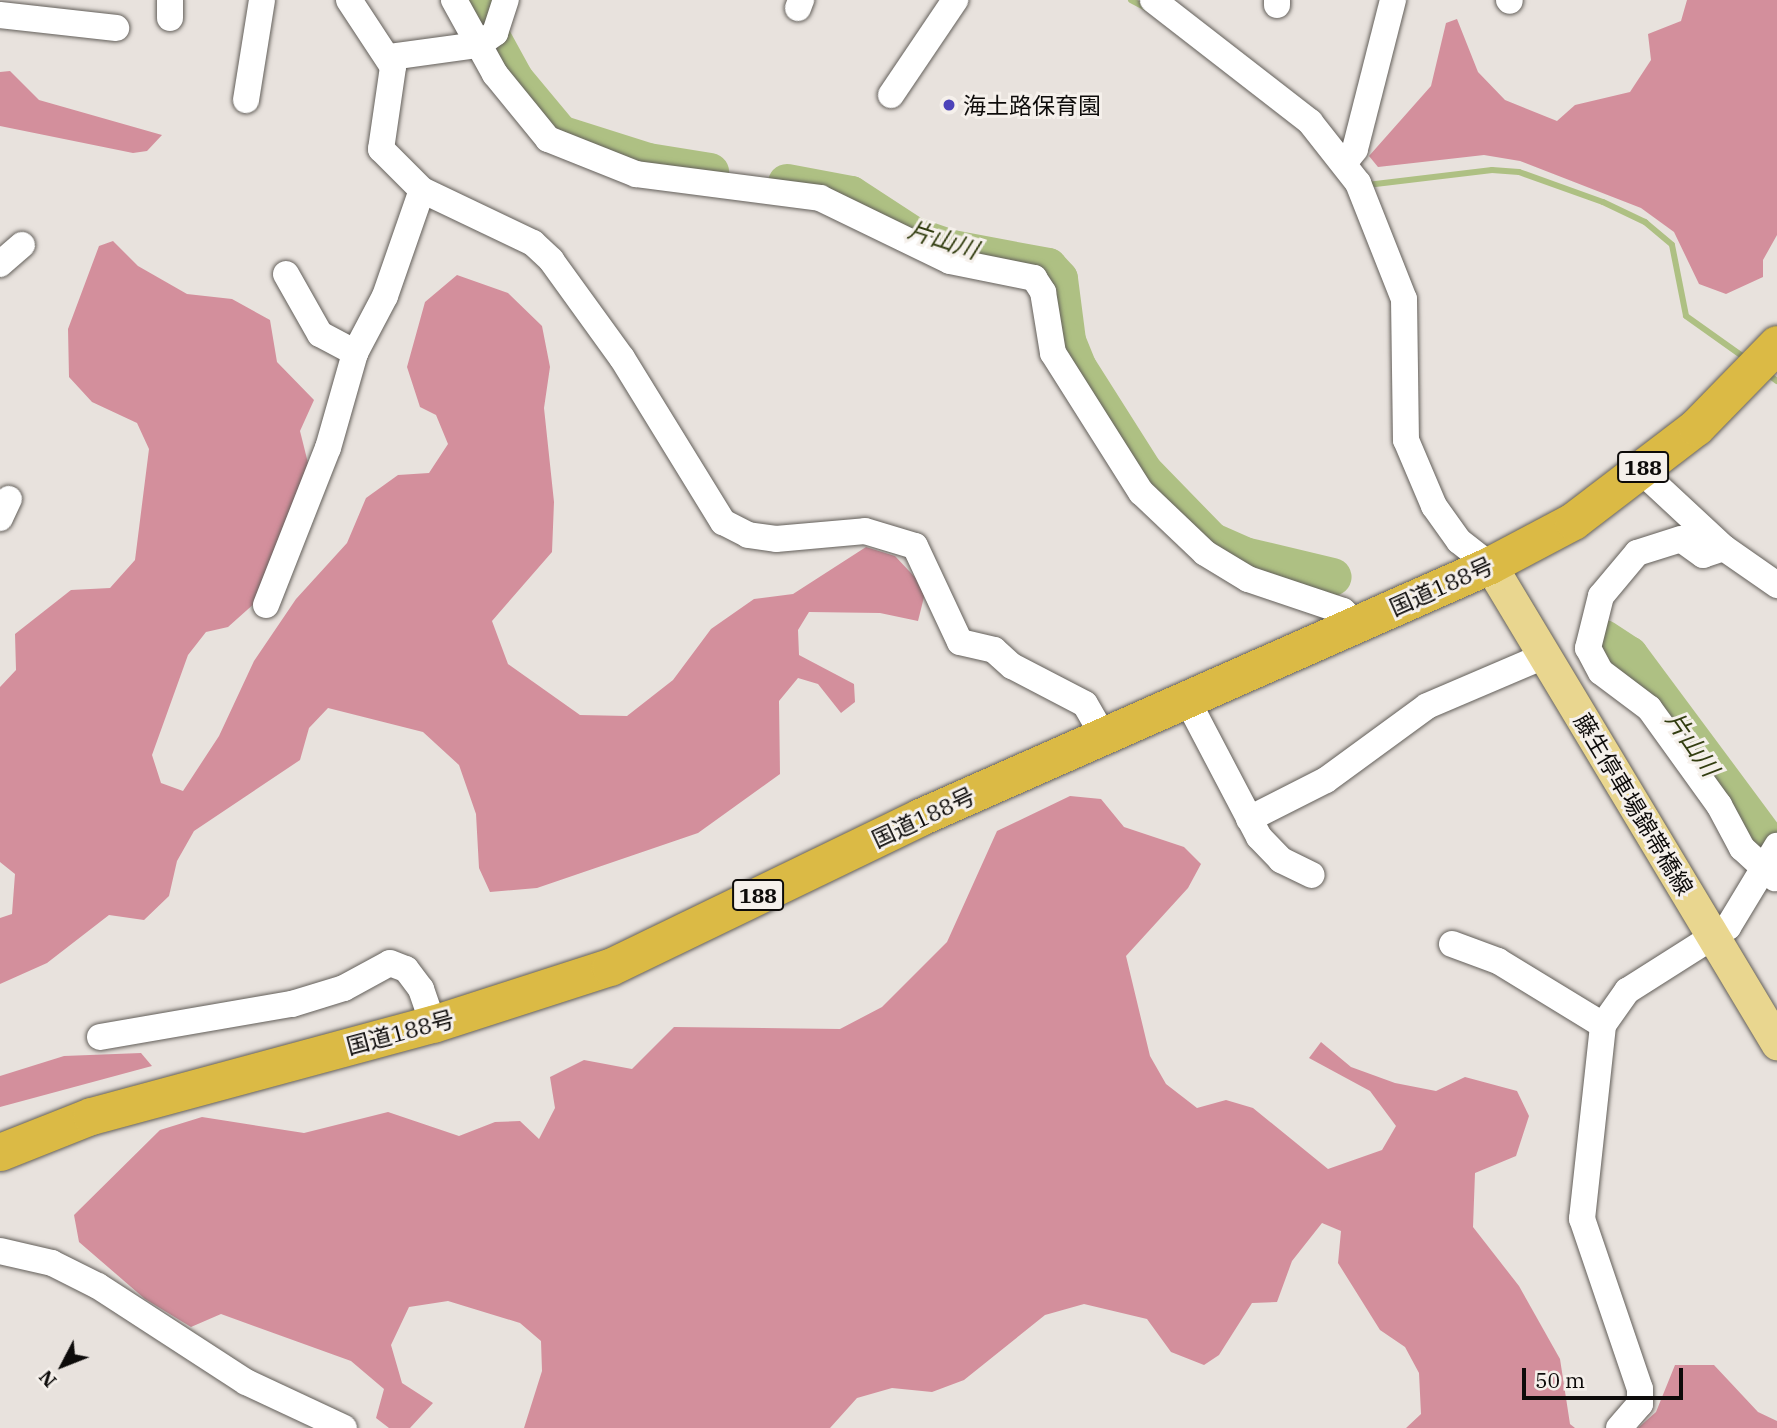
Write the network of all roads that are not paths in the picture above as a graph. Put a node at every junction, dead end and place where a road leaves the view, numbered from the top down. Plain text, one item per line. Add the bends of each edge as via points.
1 (262, 0) edge
2 (349, 0) edge
3 (454, 0) edge
4 (506, 0) edge
5 (955, 0) edge
6 (1153, 0) edge
7 (1393, 0) edge
8 (66, 9) edge
9 (0, 15) edge
10 (116, 28) dead end
11 (485, 40) junction
12 (390, 57) junction
13 (891, 94) dead end
14 (246, 100) dead end
15 (1345, 162) junction
16 (422, 190) junction
17 (22, 245) dead end
18 (0, 264) edge
19 (286, 274) dead end
20 (1777, 344) edge
21 (355, 353) junction
22 (1640, 470) junction
23 (1724, 548) junction
24 (1490, 565) junction
25 (1777, 585) edge
26 (267, 605) dead end
27 (1355, 623) junction
28 (1545, 656) junction
29 (1185, 696) junction
30 (1104, 737) junction
31 (1249, 819) junction
32 (1772, 864) edge
33 (1312, 875) dead end
34 (1714, 937) junction
35 (1452, 944) dead end
36 (433, 1024) junction
37 (1604, 1025) junction
38 (100, 1037) dead end
39 (1777, 1043) edge
40 (0, 1153) edge
41 (0, 1251) edge
42 (293, 1419) edge
43 (344, 1428) edge
44 (1619, 1428) edge

1 - 14 street
2 - 12 street
3 - 11 street
4 - 11 street
5 - 13 street
6 - 15 street via 1280,96
7 - 15 street via 1355,149
8 - 9 street
8 - 10 street
11 - 12 street
11 - 27 street via 548,139 601,163 636,174 820,198 950,261 1034,278 1043,292 1053,353 1117,463 1148,500 1205,553 1248,579 1343,611
12 - 16 street via 395,82 381,149
15 - 24 street via 1404,299 1406,440 1434,506 1459,541
16 - 21 street via 385,296
16 - 30 street via 533,243 551,260 608,337 723,522 748,535 776,539 865,531 915,547 960,642 994,650 1012,666 1085,704
17 - 18 street
19 - 21 street via 320,334
20 - 22 highway, 国道188号 / 188 via 1696,427
21 - 26 street via 328,448
22 - 23 street
22 - 24 highway, 国道188号 / 188 via 1573,521
23 - 25 street
23 - 32 street via 1703,555 1681,539 1637,553 1601,596 1588,648 1601,672 1649,708
24 - 27 highway, 国道188号 / 188
24 - 28 main road, 藤生停車場錦帯橋線
27 - 29 highway, 国道188号 / 188
28 - 31 street via 1427,706 1326,780
28 - 34 main road, 藤生停車場錦帯橋線
29 - 30 highway, 国道188号 / 188
29 - 31 street
30 - 36 highway, 国道188号 / 188 via 610,967
31 - 33 street via 1281,860
32 - 34 street via 1743,910
34 - 37 street via 1627,992
34 - 39 main road, 藤生停車場錦帯橋線
35 - 37 street via 1498,961
36 - 38 street via 421,989 406,969 390,963 344,988 292,1004
36 - 40 highway, 国道188号 / 188 via 91,1116
37 - 44 street via 1582,1219 1640,1389 1640,1404
41 - 42 street via 52,1263 98,1286
42 - 43 street

